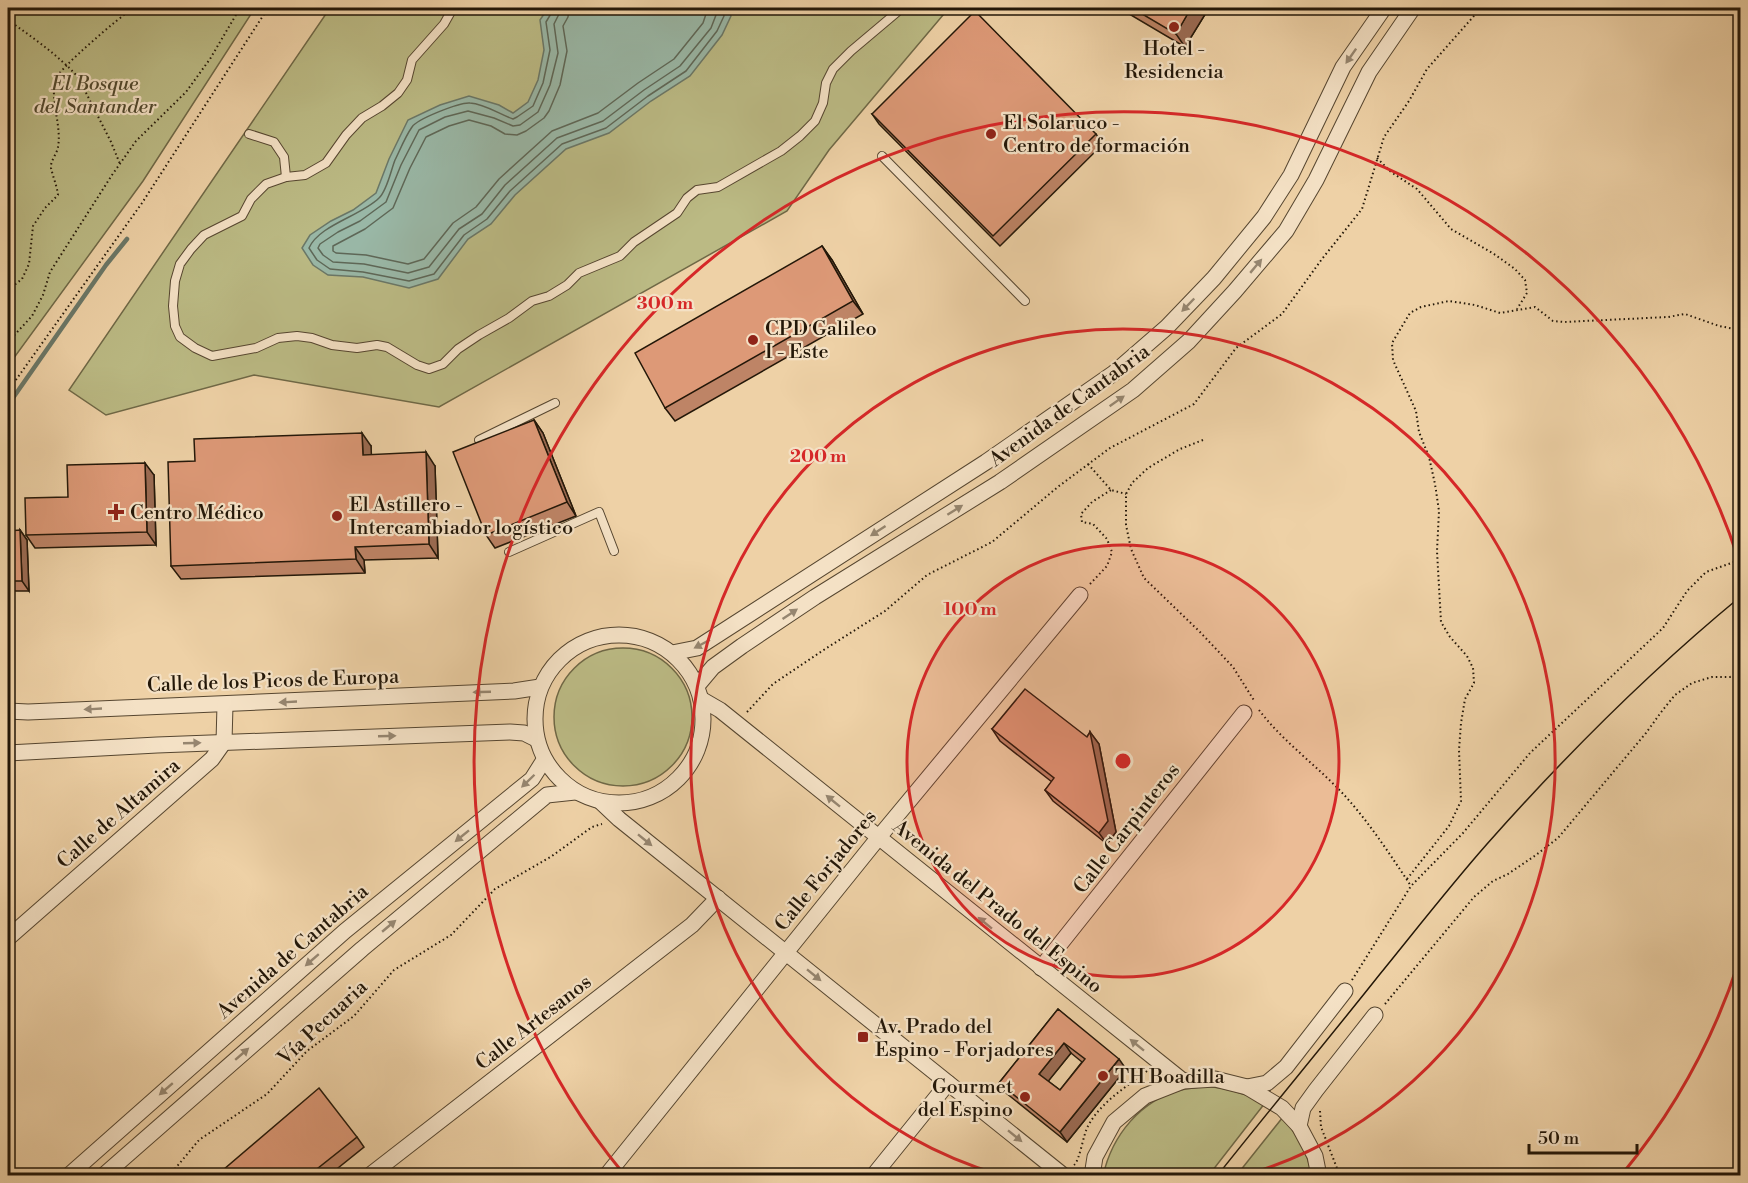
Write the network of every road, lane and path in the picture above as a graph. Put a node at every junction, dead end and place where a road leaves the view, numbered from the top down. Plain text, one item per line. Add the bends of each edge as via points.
1 (133, 8) edge
2 (240, 8) edge
3 (268, 8) edge
4 (453, 8) edge
5 (902, 8) edge
6 (1384, 8) edge
7 (1413, 8) edge
8 (8, 20) edge
9 (67, 66) junction
10 (249, 134) dead end
11 (882, 156) dead end
12 (1377, 158) dead end
13 (120, 164) junction
14 (286, 177) junction
15 (8, 290) edge
16 (1025, 301) dead end
17 (1517, 309) junction
18 (1740, 330) edge
19 (8, 342) edge
20 (8, 391) edge
21 (555, 403) dead end
22 (1203, 440) dead end
23 (479, 441) edge
24 (1088, 464) dead end
25 (1111, 490) junction
26 (1126, 494) junction
27 (614, 551) dead end
28 (509, 552) dead end
29 (1740, 560) edge
30 (1080, 595) joint
31 (672, 653) junction
32 (1740, 675) edge
33 (540, 687) junction
34 (699, 692) junction
35 (225, 705) junction
36 (8, 711) edge
37 (1244, 713) dead end
38 (537, 739) junction
39 (224, 742) junction
40 (8, 753) edge
41 (544, 760) junction
42 (575, 792) junction
43 (601, 802) junction
44 (619, 819) junction
45 (879, 837) junction
46 (1407, 879) junction
47 (1411, 886) junction
48 (718, 898) junction
49 (8, 938) edge
50 (786, 952) junction
51 (1041, 968) junction
52 (1345, 991) joint
53 (1376, 1015) joint
54 (1183, 1081) junction
55 (948, 1083) junction
56 (1247, 1087) junction
57 (1316, 1090) junction
58 (1299, 1126) junction
59 (68, 1176) edge
60 (103, 1176) edge
61 (168, 1176) edge
62 (369, 1176) edge
63 (606, 1176) edge
64 (873, 1176) edge
65 (1064, 1176) edge
66 (1092, 1176) edge
67 (1319, 1176) edge
68 (1340, 1176) edge

1 - 9 path
2 - 13 path via 186,92 136,141
3 - 20 path via 142,203
4 - 14 lane via 412,60 407,80 398,93 362,118 326,163 305,175
5 - 14 lane via 833,69 825,83 823,103 815,122 801,136 718,186 697,190 676,213 620,256 579,273 567,285 532,301 479,334 443,364 429,369 377,345 357,348 297,336 212,356 180,337 173,306 174,281 180,264 204,235 242,216 266,184
6 -> 31 street, Avenida de Cantabria via 1343,67 1291,175 1264,217 1167,327 1114,374 986,462 697,648
34 -> 7 street, Avenida de Cantabria via 713,667 742,646 1000,482 1133,390 1189,341 1286,231 1369,72
8 - 9 path
9 - 13 path via 78,77
9 - 15 path via 56,76 53,93 58,147 51,166 58,195 33,226 29,264 22,279
10 - 14 lane via 274,142 284,158
11 - 16 lane
12 - 17 path via 1417,189 1451,229 1515,269 1525,280 1527,292
13 - 19 path via 50,272 32,316
17 - 18 path via 1535,307 1554,321 1564,322 1685,314
17 - 46 path via 1500,313 1449,301 1421,307 1410,314 1392,343 1393,360 1416,411 1435,484 1441,622 1467,656 1474,683 1465,699 1461,723 1461,801 1449,826
21 - 23 lane
22 - 26 path via 1180,448 1148,468
24 - 25 path
25 - 26 path
25 - 30 path via 1081,514 1082,522 1093,524 1107,539 1112,552 1107,566
26 - 46 path via 1131,549 1144,578 1233,667 1260,711 1346,797
27 - 28 lane via 599,512
29 - 47 path via 1707,572 1693,585 1663,628 1530,753 1463,833
30 - 45 street, Calle Forjadores
31 - 33 street via 642,638 618,634 590,639 552,667
31 - 34 street
32 - 53 path via 1692,682 1675,695 1558,838 1474,897
33 -> 35 street, Calle de los Picos de Europa
33 - 38 street via 534,712
34 - 43 street via 703,727 693,759 675,782 652,797 627,803
45 -> 34 street, Avenida del Prado del Espino
35 -> 36 street, Calle de los Picos de Europa
35 - 39 street
37 - 51 street, Calle Carpinteros
39 -> 38 street via 510,732
38 - 41 street
40 -> 39 street
39 - 49 street, Calle de Altamira via 212,759
41 - 42 street
41 -> 59 street, Avenida de Cantabria via 532,779 345,930
42 - 43 street
60 -> 42 street via 362,949 547,795
43 - 44 street
44 -> 48 street
44 - 61 path, Vía Pecuaria via 592,827 495,889 452,935 394,970 354,1016 307,1051 267,1094 199,1140
45 - 50 street, Calle Forjadores
51 -> 45 street, Avenida del Prado del Espino
46 - 47 path
47 - 52 path
48 - 50 street
48 - 62 street, Calle Artesanos via 692,925
50 -> 55 street
50 - 63 street, Calle Forjadores
54 -> 51 street, Avenida del Prado del Espino
52 - 56 street via 1286,1067 1267,1083
53 - 57 street
54 - 56 street via 1215,1080
54 - 66 street via 1145,1096 1114,1122 1095,1157
55 - 64 street
55 -> 65 street
56 - 58 street via 1276,1103
57 - 58 street via 1304,1108
57 - 68 path via 1324,1099 1319,1113 1321,1127
58 - 67 street via 1315,1156

